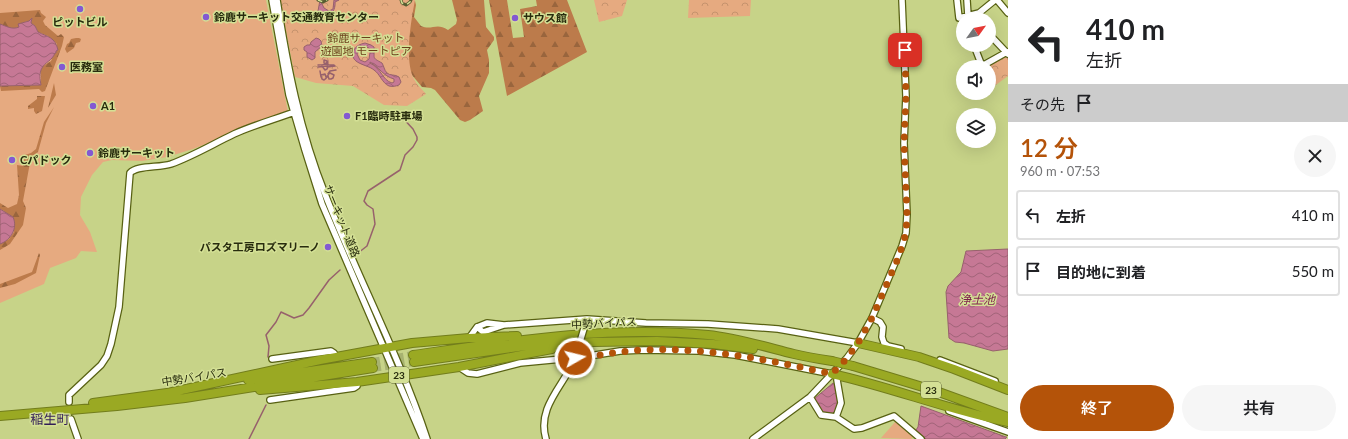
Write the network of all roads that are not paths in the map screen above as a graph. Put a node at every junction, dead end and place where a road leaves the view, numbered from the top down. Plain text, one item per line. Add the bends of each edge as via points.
1 (272, 0) edge
2 (277, 0) edge
3 (902, 0) edge
4 (957, 0) edge
5 (967, 0) edge
6 (996, 0) edge
7 (958, 12) edge
8 (966, 12) edge
9 (980, 12) edge
10 (1008, 13) edge
11 (996, 41) edge
12 (977, 52) edge
13 (1007, 53) edge
14 (297, 112) junction
15 (872, 318) junction
16 (585, 325) dead end
17 (555, 337) junction
18 (469, 338) junction
19 (858, 343) junction
20 (387, 348) junction
21 (577, 348) junction
22 (796, 354) junction
23 (336, 356) junction
24 (575, 358) junction
25 (272, 359) dead end
26 (459, 367) junction
27 (399, 375) junction
28 (834, 377) junction
29 (358, 382) junction
30 (1008, 386) edge
31 (1008, 390) edge
32 (220, 392) junction
33 (163, 394) junction
34 (810, 397) junction
35 (270, 400) dead end
36 (69, 402) dead end
37 (949, 411) dead end
38 (19, 414) junction
39 (0, 416) edge
40 (836, 417) junction
41 (1008, 417) edge
42 (71, 419) dead end
43 (1008, 422) edge
44 (1008, 432) edge
45 (78, 439) edge
46 (423, 439) edge
47 (427, 439) edge
48 (546, 439) edge
49 (753, 439) edge
50 (921, 439) edge

1 - 14 street, サーキット道路 via 285,76
2 - 14 street, サーキット道路
3 - 15 street via 906,96 906,233 899,256
4 - 7 street
5 - 8 street
6 - 9 street
6 - 10 street
11 - 13 street
12 - 13 street via 982,66
14 - 20 street, サーキット道路 via 322,204
14 - 36 street via 235,134 169,164 136,169 130,173 120,294 114,332 104,360 69,395
15 - 19 street
15 - 30 street via 882,324 882,340 888,346 950,363
16 - 21 street, bridge
17 - 18 highway
17 - 21 highway, 中勢バイパス / 23 via 413,358 525,346
17 - 22 highway, 中勢バイパス / 23 via 635,332 686,333 742,341
18 - 19 street via 477,327 487,323 504,325 587,319 778,329
18 - 20 highway
19 - 28 street
19 - 31 highway via 919,357
20 - 23 highway, 23
20 - 27 street, サーキット道路
21 - 22 highway, 中勢バイパス / 23 via 638,341 713,344
21 - 24 street
21 - 26 highway, 23
22 - 41 highway, 中勢バイパス / 23, bridge via 853,366 936,391
23 - 25 street via 331,351
23 - 33 highway, 23
24 - 26 street via 520,363 477,374
24 - 28 street via 620,351 699,351 735,355
24 - 48 street via 547,406 544,421
26 - 27 highway, 23
27 - 29 highway, 23
27 - 46 street
27 - 47 street
28 - 34 street
28 - 40 street via 841,402
28 - 43 highway via 864,381
29 - 32 highway, 23
29 - 35 street via 354,388
32 - 33 highway, 中勢バイパス / 23 via 372,365
32 - 38 highway, 中勢バイパス / 23 via 117,406
33 - 38 highway, 中勢バイパス / 23
34 - 40 street via 821,415
34 - 49 street
37 - 44 street
38 - 39 highway, 中勢バイパス / 23
40 - 50 street via 857,429 894,416
42 - 45 street

